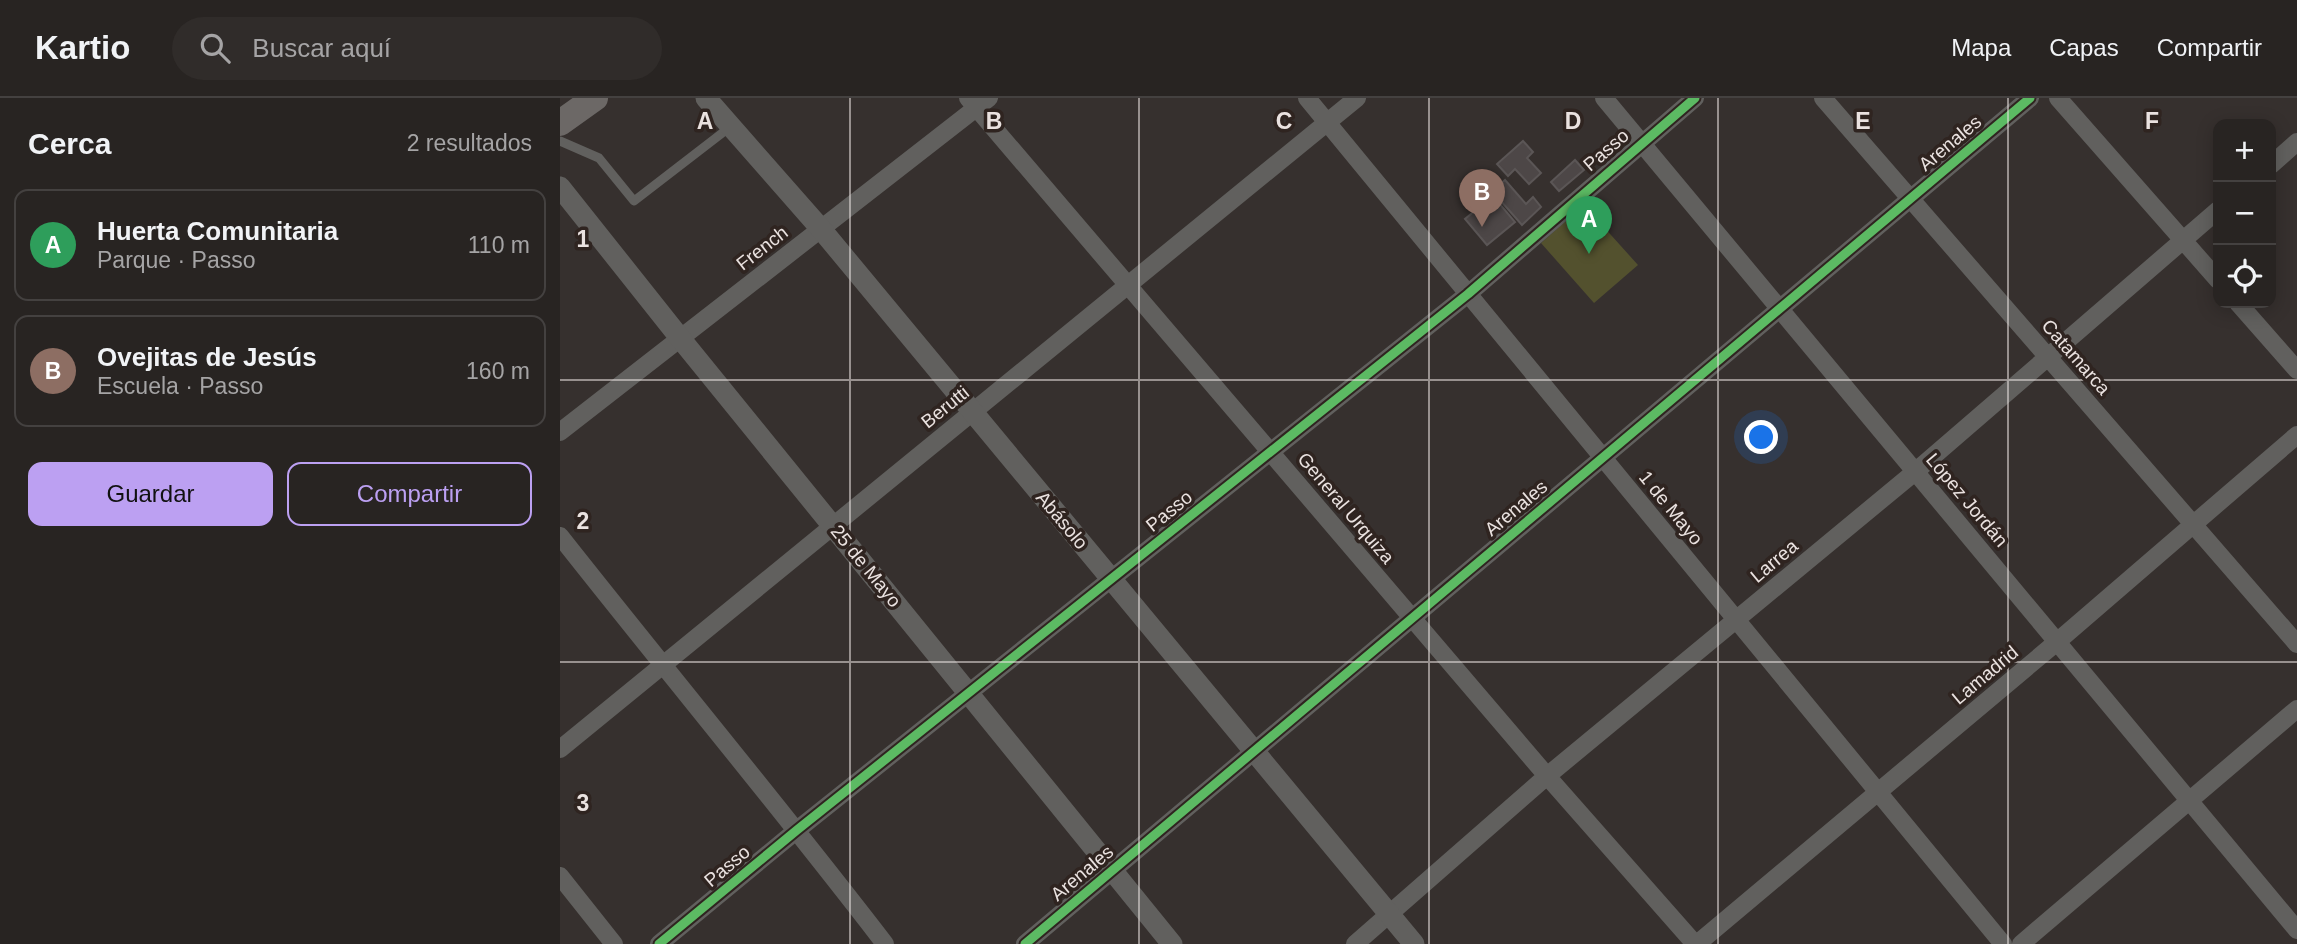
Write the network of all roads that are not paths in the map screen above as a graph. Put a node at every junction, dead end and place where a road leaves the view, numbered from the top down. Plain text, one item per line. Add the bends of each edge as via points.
1 (706, 98) edge
2 (1307, 98) edge
3 (1357, 98) edge
4 (1604, 98) edge
5 (1695, 98) edge
6 (1824, 98) edge
7 (2030, 98) edge
8 (2058, 98) edge
9 (978, 101) edge
10 (1327, 122) junction
11 (731, 126) junction
12 (560, 141) edge
13 (2297, 142) edge
14 (1641, 143) junction
15 (2276, 160) edge
16 (560, 187) edge
17 (1911, 199) junction
18 (2213, 214) edge
19 (821, 229) junction
20 (2183, 240) junction
21 (2213, 274) edge
22 (1128, 285) junction
23 (1468, 294) junction
24 (1780, 308) junction
25 (2242, 308) edge
26 (680, 338) junction
27 (2048, 357) junction
28 (2297, 370) edge
29 (972, 412) junction
30 (560, 432) edge
31 (2297, 435) edge
32 (1270, 452) junction
33 (1603, 458) junction
34 (1916, 471) junction
35 (2193, 524) junction
36 (833, 526) junction
37 (560, 536) edge
38 (1111, 580) junction
39 (1412, 618) junction
40 (1736, 620) junction
41 (2058, 641) junction
42 (2297, 644) edge
43 (662, 666) junction
44 (970, 693) junction
45 (2297, 709) edge
46 (560, 749) edge
47 (1254, 751) junction
48 (1547, 776) junction
49 (1878, 792) junction
50 (2190, 801) junction
51 (797, 830) junction
52 (1113, 870) junction
53 (560, 876) edge
54 (1389, 914) junction
55 (2297, 930) edge
56 (614, 944) edge
57 (659, 944) edge
58 (885, 944) edge
59 (1025, 944) edge
60 (1172, 944) edge
61 (1355, 944) edge
62 (1414, 944) edge
63 (1696, 944) edge
64 (2003, 944) edge
65 (2021, 944) edge

1 - 11 street, Abásolo
2 - 10 street, 1 de Mayo
3 - 10 street, Berutti
4 - 14 street, López Jordán
5 - 14 street, Passo
6 - 17 street, Catamarca
7 - 17 street, Arenales
8 - 20 street
9 - 19 street, French
9 - 22 street, General Urquiza
10 - 22 street, Berutti
10 - 23 street, 1 de Mayo
11 - 12 lane via 634,201 599,158
11 - 19 street, Abásolo
13 - 15 street
14 - 23 street, Passo
14 - 24 street, López Jordán
16 - 26 street, 25 de Mayo
17 - 24 street, Arenales
17 - 27 street, Catamarca
18 - 20 street, Larrea
19 - 26 street, French
19 - 29 street, Abásolo
20 - 21 street
20 - 27 street, Larrea
22 - 29 street, Berutti
22 - 32 street, General Urquiza
23 - 32 street, Passo
23 - 33 street, 1 de Mayo
24 - 33 street, Arenales
24 - 34 street, López Jordán
25 - 28 street
26 - 30 street, French
26 - 36 street, 25 de Mayo
27 - 34 street, Larrea
27 - 35 street, Catamarca
29 - 36 street, Berutti
29 - 38 street, Abásolo
31 - 35 street, Lamadrid
32 - 38 street, Passo
32 - 39 street, General Urquiza
33 - 39 street, Arenales
33 - 40 street, 1 de Mayo
34 - 40 street, Larrea
34 - 41 street, López Jordán
35 - 41 street, Lamadrid
35 - 42 street, Catamarca
36 - 43 street, Berutti
36 - 44 street, 25 de Mayo
37 - 43 street
38 - 44 street, Passo
38 - 47 street, Abásolo
39 - 47 street, Arenales
39 - 48 street, General Urquiza
40 - 48 street, Larrea
40 - 49 street, 1 de Mayo
41 - 49 street, Lamadrid
41 - 50 street, López Jordán
43 - 46 street, Berutti
43 - 51 street
44 - 51 street, Passo
44 - 52 street, 25 de Mayo
45 - 50 street
47 - 52 street, Arenales
47 - 54 street, Abásolo
48 - 54 street, Larrea
48 - 63 street, General Urquiza
49 - 63 street, Lamadrid
49 - 64 street, 1 de Mayo
50 - 55 street, López Jordán
50 - 65 street
51 - 57 street, Passo
51 - 58 street
52 - 59 street, Arenales
52 - 60 street, 25 de Mayo
53 - 56 street
54 - 61 street, Larrea
54 - 62 street, Abásolo

